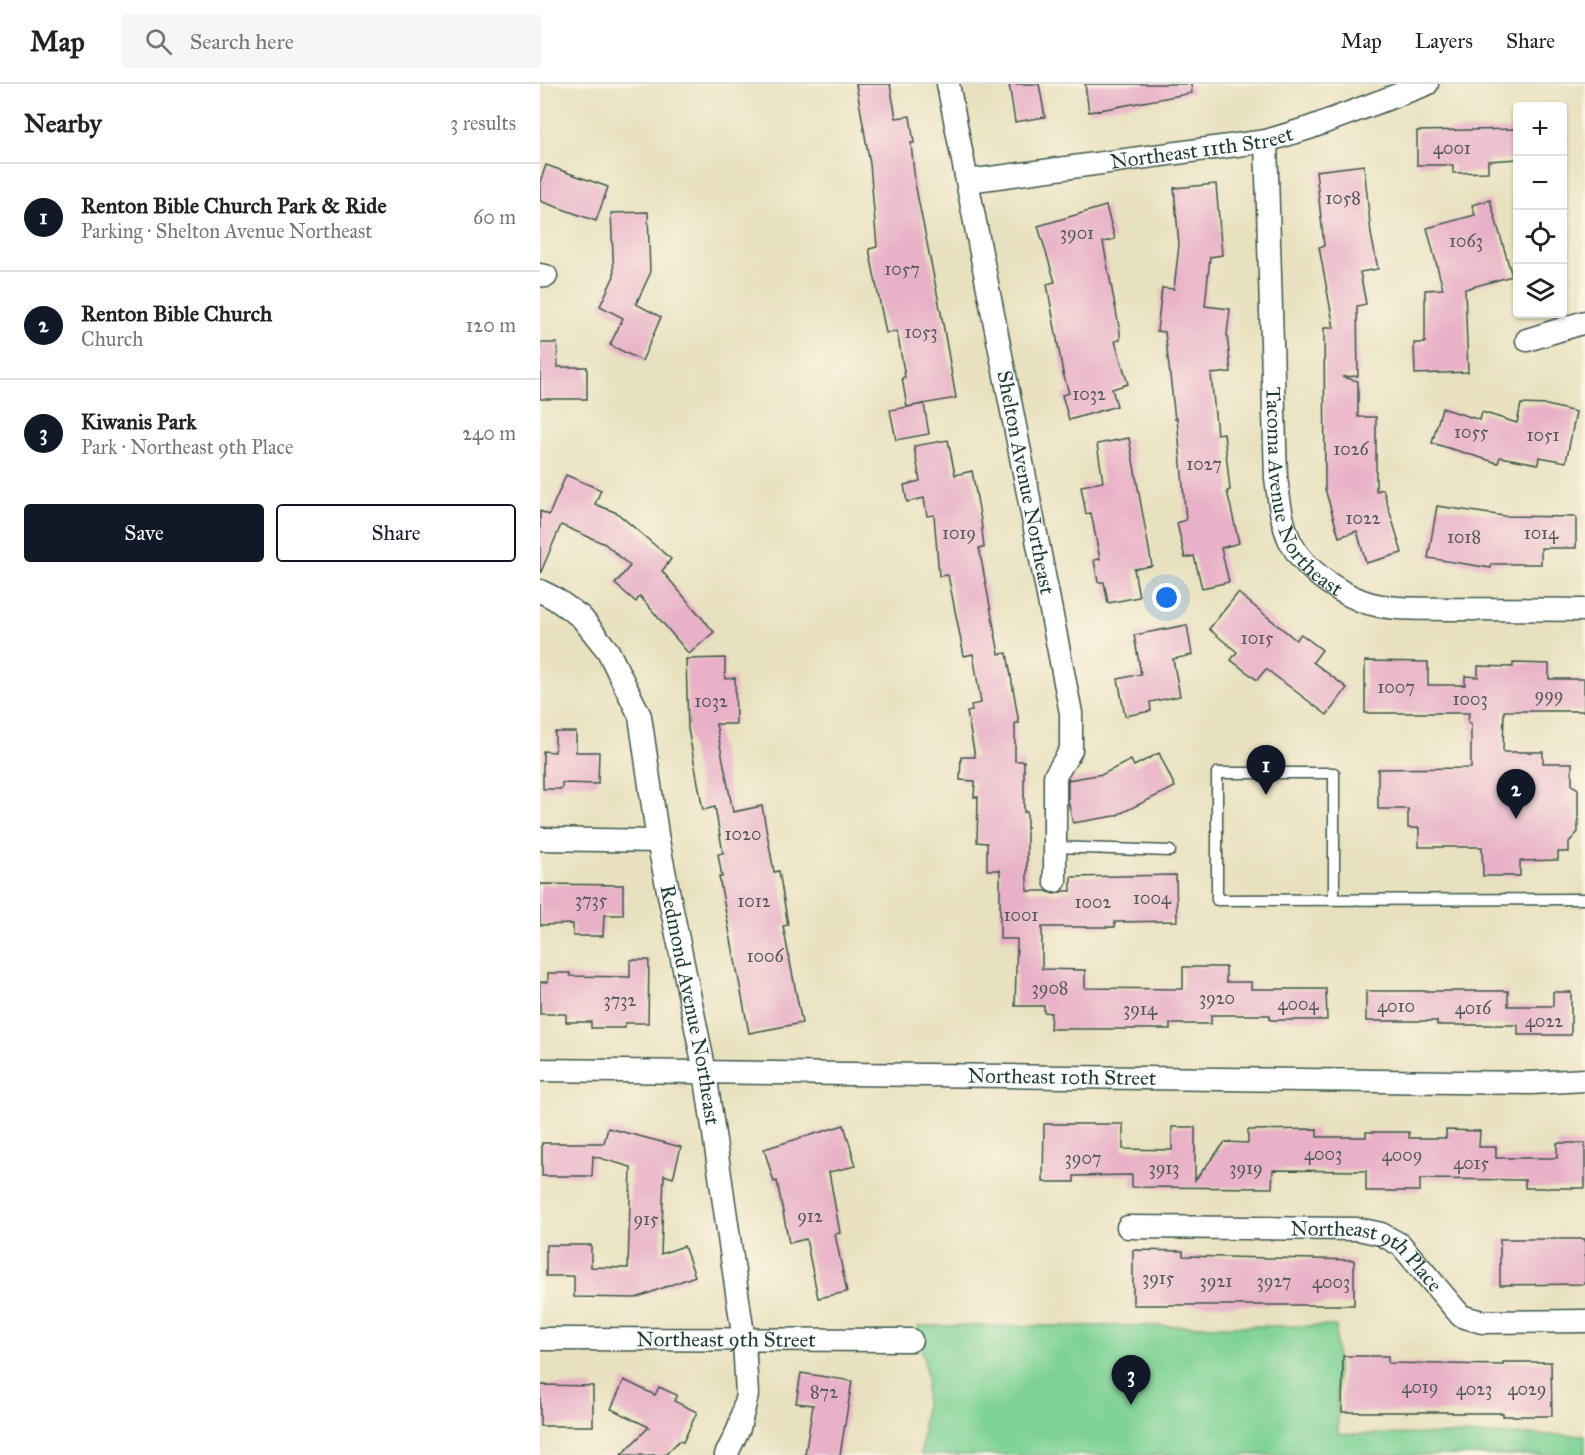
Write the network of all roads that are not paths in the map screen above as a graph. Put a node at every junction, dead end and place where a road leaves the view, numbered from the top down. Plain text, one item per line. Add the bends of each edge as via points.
1 (948, 84) edge
2 (1427, 84) edge
3 (1266, 141) junction
4 (968, 181) junction
5 (1585, 322) edge
6 (1527, 340) dead end
7 (540, 591) edge
8 (1585, 610) edge
9 (540, 839) edge
10 (658, 841) junction
11 (1055, 847) junction
12 (1170, 851) dead end
13 (1055, 881) dead end
14 (1334, 899) junction
15 (1585, 899) edge
16 (540, 1070) edge
17 (705, 1072) junction
18 (1585, 1080) edge
19 (1128, 1227) dead end
20 (1585, 1321) edge
21 (540, 1339) edge
22 (744, 1341) junction
23 (911, 1341) dead end
24 (726, 1455) edge

1 - 4 street, Shelton Avenue Northeast
2 - 3 street, Northeast 11th Street
3 - 4 street, Northeast 11th Street
3 - 8 street, Tacoma Avenue Northeast via 1276,478 1290,540 1306,563 1335,588 1364,602 1422,608
4 - 11 street, Shelton Avenue Northeast via 1071,713 1071,750 1055,776
5 - 6 street
7 - 10 street, Redmond Avenue Northeast via 581,617 602,643 640,716
9 - 10 street
10 - 17 street, Redmond Avenue Northeast
11 - 12 lane
11 - 13 street, Shelton Avenue Northeast
14 - 14 lane via 1217,900 1217,773 1334,773
14 - 15 lane
16 - 17 street, Northeast 10th Street
17 - 18 street, Northeast 10th Street via 1531,1083
17 - 22 street, Redmond Avenue Northeast
19 - 20 street, Northeast 9th Place via 1358,1229 1381,1234 1401,1245 1461,1316 1482,1322
21 - 22 street, Northeast 9th Street
22 - 23 street, Northeast 9th Street
22 - 24 street, Redmond Avenue Northeast via 747,1395 739,1428

